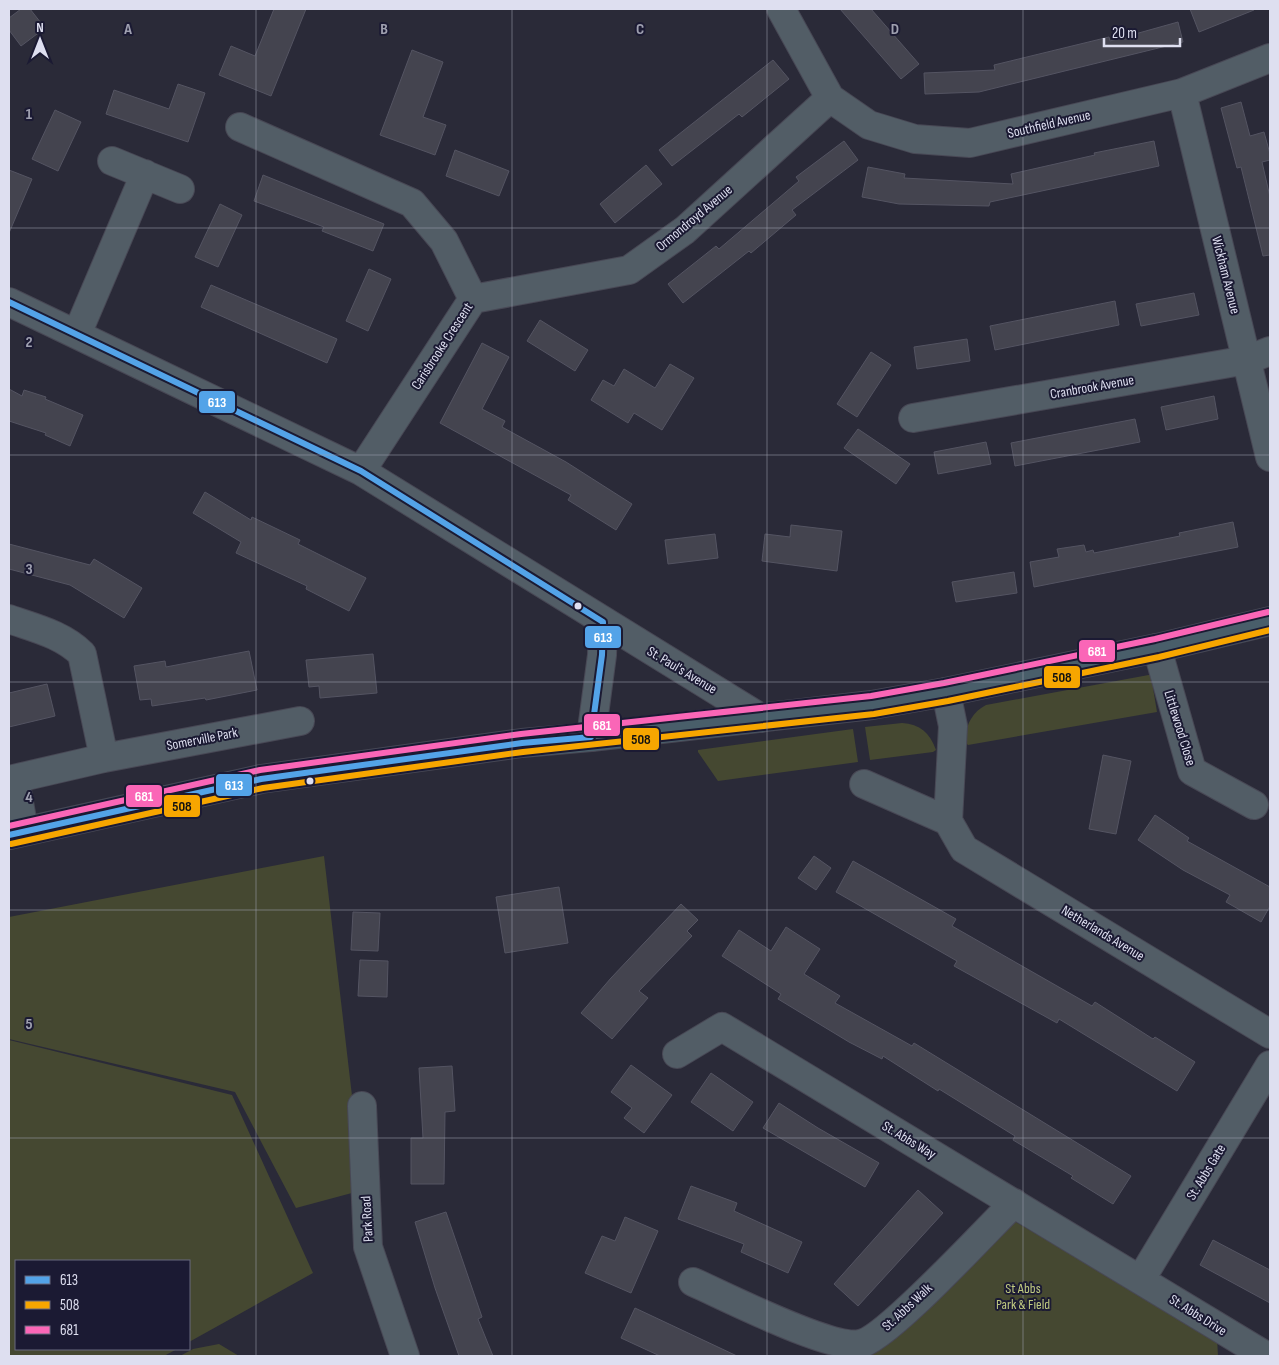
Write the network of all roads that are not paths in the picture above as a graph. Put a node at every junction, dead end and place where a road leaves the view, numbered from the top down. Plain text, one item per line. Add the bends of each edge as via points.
1 (781, 9) edge
2 (1270, 58) edge
3 (1182, 93) junction
4 (830, 98) junction
5 (240, 127) dead end
6 (112, 161) dead end
7 (145, 174) junction
8 (180, 189) dead end
9 (473, 299) junction
10 (9, 302) edge
11 (77, 334) junction
12 (1258, 355) edge
13 (913, 418) dead end
14 (1270, 457) edge
15 (361, 471) junction
16 (9, 619) edge
17 (1270, 621) edge
18 (603, 622) junction
19 (1157, 648) junction
20 (946, 692) junction
21 (761, 718) junction
22 (300, 721) dead end
23 (591, 738) junction
24 (104, 758) junction
25 (12, 780) edge
26 (864, 784) dead end
27 (1254, 805) dead end
28 (948, 821) junction
29 (17, 833) edge
30 (1270, 1034) edge
31 (677, 1054) dead end
32 (1270, 1065) edge
33 (362, 1106) dead end
34 (1014, 1203) junction
35 (1141, 1279) junction
36 (693, 1282) dead end
37 (1257, 1354) edge
38 (405, 1356) edge

1 - 4 street
2 - 3 street, Southfield Avenue
3 - 4 street, Southfield Avenue via 970,143 915,139 869,126
3 - 12 street, Wickham Avenue
4 - 9 street, Ormondroyd Avenue via 685,230 629,270
5 - 9 street, Carisbrooke Crescent via 412,203 444,241
6 - 7 street
7 - 8 street
7 - 11 street
9 - 15 street, Carisbrooke Crescent
10 - 11 street, St. Paul's Avenue
11 - 15 street, St. Paul's Avenue
12 - 13 street, Cranbrook Avenue
12 - 14 street, Wickham Avenue
15 - 18 street, St. Paul's Avenue
16 - 24 street via 56,636 82,654
17 - 19 highway
18 - 21 street, St. Paul's Avenue
18 - 23 street
19 - 20 highway
19 - 27 street, Littlewood Close via 1192,771
20 - 21 highway
20 - 28 street via 953,726
21 - 23 highway
22 - 24 street, Somerville Park
23 - 29 highway via 522,743 261,779
24 - 25 street, Somerville Park
25 - 29 street, Somerville Park
26 - 28 street
28 - 30 street, Netherlands Avenue via 964,849
31 - 34 street, St. Abbs Way via 722,1028
32 - 35 street, St. Abbs Gate
33 - 38 street, Park Road via 368,1247
34 - 35 street, St. Abbs Way
34 - 36 street, St. Abbs Walk via 890,1327 860,1344 827,1341
35 - 37 street, St. Abbs Drive

